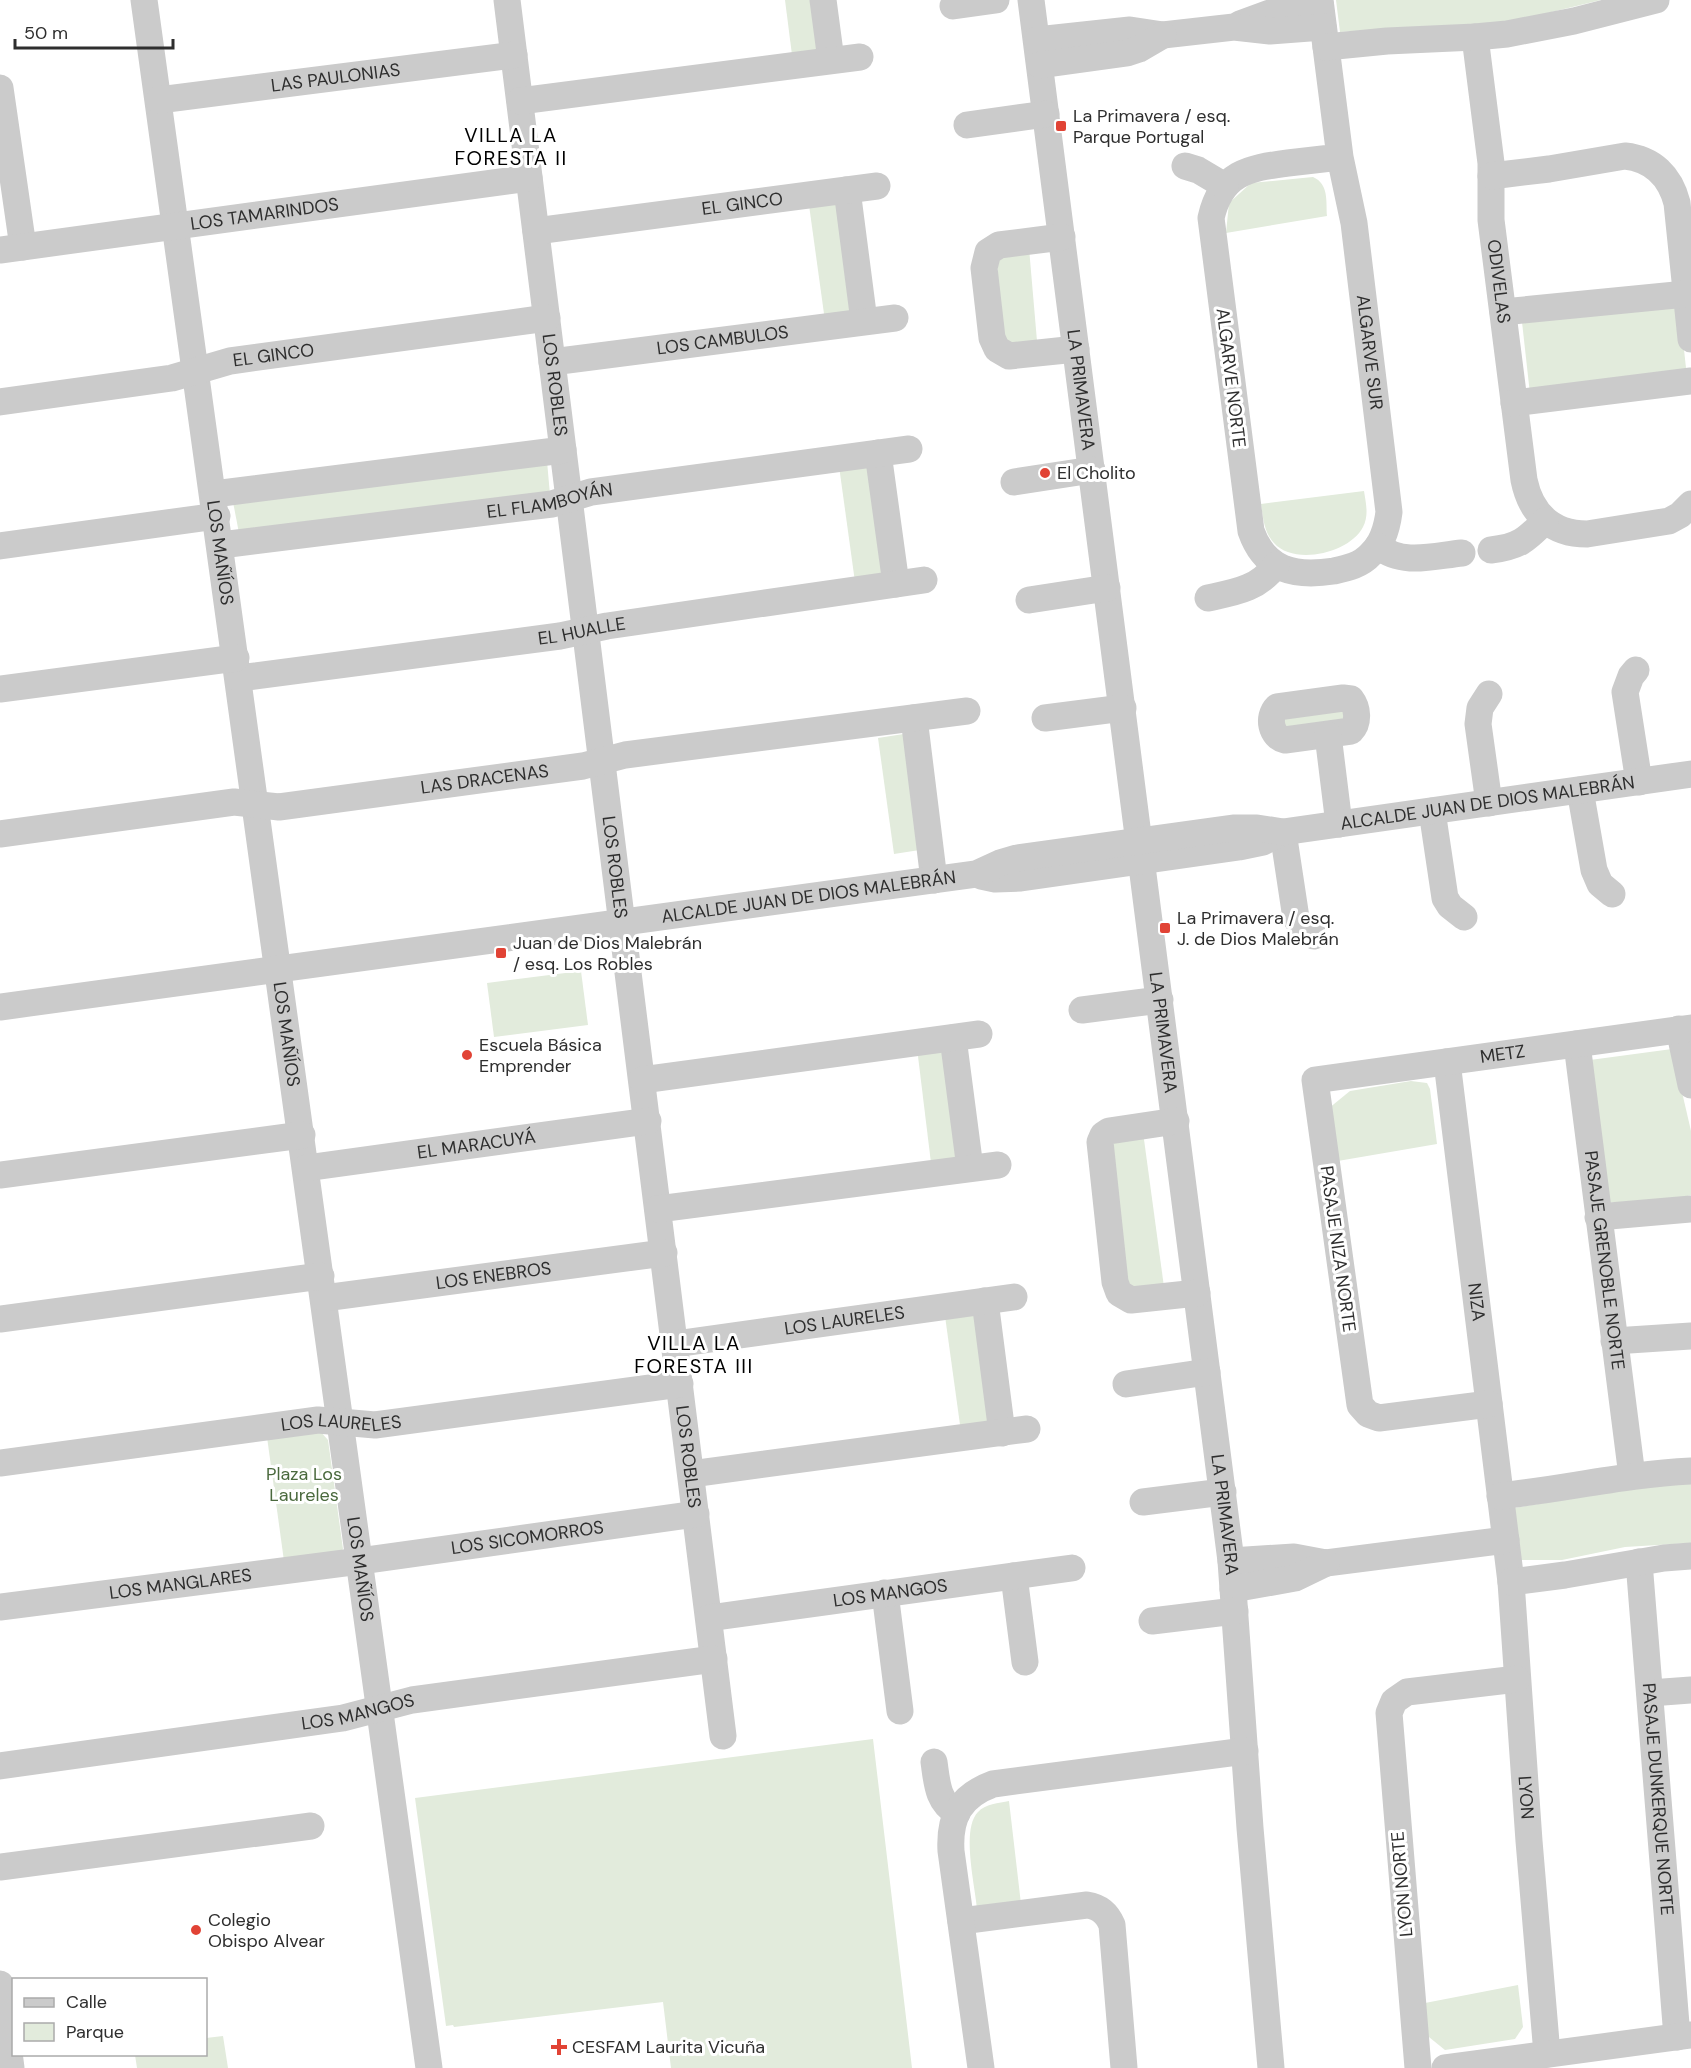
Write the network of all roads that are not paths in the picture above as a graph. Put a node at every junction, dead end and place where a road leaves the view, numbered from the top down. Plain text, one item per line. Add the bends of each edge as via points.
1 (144, 0) edge
2 (507, 0) edge
3 (823, 0) edge
4 (996, 0) edge
5 (1031, 0) edge
6 (1656, 0) edge
7 (953, 6) dead end
8 (1322, 20) edge
9 (1475, 37) junction
10 (1038, 53) junction
11 (514, 55) junction
12 (860, 57) dead end
13 (831, 60) junction
14 (0, 88) edge
15 (159, 100) junction
16 (520, 101) junction
17 (1046, 114) junction
18 (967, 125) dead end
19 (1340, 157) junction
20 (1185, 166) dead end
21 (1491, 176) junction
22 (529, 178) junction
23 (877, 186) dead end
24 (1225, 186) junction
25 (847, 190) junction
26 (177, 226) junction
27 (536, 231) junction
28 (1062, 237) junction
29 (11, 248) edge
30 (1686, 294) junction
31 (1503, 312) junction
32 (547, 318) junction
33 (895, 318) dead end
34 (864, 321) junction
35 (1691, 339) edge
36 (1076, 349) junction
37 (552, 362) junction
38 (196, 370) junction
39 (1691, 381) edge
40 (0, 402) edge
41 (1514, 403) junction
42 (909, 449) dead end
43 (563, 450) junction
44 (878, 453) junction
45 (1092, 470) junction
46 (1014, 482) dead end
47 (570, 499) junction
48 (1691, 504) edge
49 (215, 505) junction
50 (1545, 521) junction
51 (221, 545) junction
52 (0, 546) edge
53 (1378, 546) junction
54 (1491, 550) dead end
55 (1462, 553) dead end
56 (1276, 565) junction
57 (924, 580) dead end
58 (896, 584) junction
59 (1107, 588) junction
60 (1208, 598) dead end
61 (1029, 600) dead end
62 (586, 630) junction
63 (237, 668) junction
64 (1636, 670) dead end
65 (0, 689) edge
66 (1489, 694) dead end
67 (1123, 708) junction
68 (967, 711) dead end
69 (914, 718) junction
70 (1045, 718) dead end
71 (1328, 735) dead end
72 (602, 761) junction
73 (1691, 774) edge
74 (1639, 782) junction
75 (1580, 790) junction
76 (1489, 803) junction
77 (256, 804) junction
78 (1432, 811) junction
79 (1339, 824) junction
80 (1283, 832) junction
81 (0, 834) edge
82 (1141, 851) junction
83 (934, 880) junction
84 (1612, 894) dead end
85 (1464, 917) dead end
86 (623, 922) junction
87 (1314, 936) dead end
88 (279, 969) junction
89 (1160, 1000) junction
90 (0, 1007) edge
91 (1082, 1010) dead end
92 (1685, 1028) edge
93 (979, 1034) dead end
94 (952, 1038) junction
95 (1576, 1044) junction
96 (1447, 1062) junction
97 (642, 1080) junction
98 (1315, 1080) joint
99 (1691, 1085) edge
100 (648, 1121) junction
101 (1176, 1121) junction
102 (302, 1135) junction
103 (998, 1164) dead end
104 (306, 1168) junction
105 (970, 1168) junction
106 (0, 1175) edge
107 (658, 1209) junction
108 (1691, 1209) edge
109 (1598, 1217) junction
110 (664, 1253) junction
111 (322, 1287) junction
112 (1197, 1293) junction
113 (1014, 1297) dead end
114 (985, 1301) junction
115 (0, 1319) edge
116 (1691, 1336) edge
117 (1614, 1341) junction
118 (675, 1344) junction
119 (1207, 1372) junction
120 (680, 1384) junction
121 (1126, 1384) dead end
122 (1489, 1404) junction
123 (341, 1422) junction
124 (0, 1463) edge
125 (1691, 1471) edge
126 (691, 1473) junction
127 (1632, 1476) junction
128 (1222, 1492) junction
129 (1500, 1496) junction
130 (1143, 1502) dead end
131 (696, 1514) junction
132 (1506, 1540) junction
133 (1691, 1556) edge
134 (360, 1561) junction
135 (1231, 1561) junction
136 (1639, 1562) junction
137 (1326, 1563) junction
138 (1072, 1568) dead end
139 (1014, 1576) junction
140 (1511, 1582) junction
141 (885, 1593) junction
142 (1234, 1600) junction
143 (0, 1607) edge
144 (709, 1618) junction
145 (1152, 1621) dead end
146 (714, 1659) junction
147 (1025, 1662) dead end
148 (1517, 1678) junction
149 (1691, 1690) edge
150 (1650, 1694) junction
151 (380, 1708) junction
152 (900, 1711) dead end
153 (723, 1736) dead end
154 (1245, 1751) junction
155 (934, 1762) dead end
156 (0, 1766) edge
157 (957, 1813) junction
158 (311, 1826) dead end
159 (0, 1868) edge
160 (961, 1921) junction
161 (0, 1984) edge
162 (1684, 2036) edge
163 (1547, 2054) junction
164 (11, 2068) edge
165 (429, 2068) edge
166 (981, 2068) edge
167 (1124, 2068) edge
168 (1271, 2068) edge
169 (1418, 2068) edge
170 (1445, 2068) edge

1 - 15 street, LOS MAÑÍOS
2 - 11 street, LOS ROBLES
3 - 13 street
4 - 7 street
5 - 10 street, LA PRIMAVERA
6 - 9 street via 1539,28
8 - 9 street via 1387,41
8 - 10 street via 1270,13 1234,27 1164,35 1127,53
8 - 19 street, ALGARVE SUR
9 - 21 street, ODIVELAS
10 - 17 street, LA PRIMAVERA
11 - 15 street, LAS PAULONIAS
11 - 16 street, LOS ROBLES
12 - 13 street
13 - 16 street
14 - 29 street
15 - 26 street, LOS MAÑÍOS
16 - 22 street, LOS ROBLES
17 - 18 street
17 - 28 street, LA PRIMAVERA
19 - 24 street, ALGARVE NORTE via 1252,168
19 - 53 street, ALGARVE SUR via 1354,223 1388,500 1388,524
20 - 24 street
21 - 30 street via 1625,156 1656,167 1674,192
21 - 31 street, ODIVELAS via 1490,210
22 - 26 street, LOS TAMARINDOS
22 - 27 street, LOS ROBLES
23 - 25 street, EL GINCO
24 - 56 street, ALGARVE NORTE via 1211,218 1249,520 1258,546
25 - 27 street, EL GINCO
25 - 34 street
26 - 29 street, LOS TAMARINDOS
26 - 38 street, LOS MAÑÍOS
27 - 32 street, LOS ROBLES
28 - 36 street, LA PRIMAVERA
28 - 36 street via 999,245 988,252 984,268 992,338 997,349 1009,356
30 - 31 street
30 - 35 street
31 - 41 street, ODIVELAS
32 - 37 street, LOS ROBLES
32 - 38 street, EL GINCO via 230,361
33 - 34 street, LOS CAMBULOS
34 - 37 street, LOS CAMBULOS
36 - 45 street, LA PRIMAVERA
37 - 43 street, LOS ROBLES
38 - 40 street, EL GINCO via 172,378
38 - 49 street, LOS MAÑÍOS
39 - 41 street
41 - 50 street, ODIVELAS via 1527,494
42 - 44 street, EL FLAMBOYÁN
43 - 47 street, LOS ROBLES
43 - 49 street
44 - 47 street, EL FLAMBOYÁN via 591,492
44 - 58 street
45 - 46 street
45 - 59 street, LA PRIMAVERA
47 - 51 street, EL FLAMBOYÁN
47 - 62 street, LOS ROBLES
48 - 50 street via 1669,521 1587,534 1564,532
49 - 51 street, LOS MAÑÍOS
49 - 52 street
50 - 54 street via 1520,544
51 - 63 street, LOS MAÑÍOS
53 - 55 street via 1404,558
53 - 56 street via 1365,560 1342,569 1299,573
56 - 60 street via 1255,585
57 - 58 street, EL HUALLE
58 - 62 street, EL HUALLE
59 - 61 street
59 - 67 street, LA PRIMAVERA
62 - 63 street, EL HUALLE via 561,636
62 - 72 street, LOS ROBLES
63 - 65 street, EL HUALLE
63 - 77 street, LOS MAÑÍOS
64 - 74 street via 1627,683 1625,700
66 - 76 street via 1480,708 1478,724
67 - 70 street
67 - 82 street, LA PRIMAVERA
68 - 69 street, LAS DRACENAS
69 - 72 street, LAS DRACENAS
69 - 83 street
71 - 79 street
72 - 77 street, LAS DRACENAS via 279,807
72 - 86 street, LOS ROBLES
73 - 74 street, ALCALDE JUAN DE DIOS MALEBRÁN
74 - 75 street, ALCALDE JUAN DE DIOS MALEBRÁN
75 - 76 street, ALCALDE JUAN DE DIOS MALEBRÁN
75 - 84 street via 1594,870 1600,884
76 - 78 street, ALCALDE JUAN DE DIOS MALEBRÁN
77 - 81 street, LAS DRACENAS via 234,802
77 - 88 street, LOS MAÑÍOS
78 - 79 street, ALCALDE JUAN DE DIOS MALEBRÁN
78 - 85 street via 1445,898
79 - 80 street, ALCALDE JUAN DE DIOS MALEBRÁN
80 - 82 street, ALCALDE JUAN DE DIOS MALEBRÁN via 1245,828
80 - 87 street via 1296,918
82 - 83 street, ALCALDE JUAN DE DIOS MALEBRÁN via 1017,858 976,874
82 - 89 street, LA PRIMAVERA
83 - 86 street, ALCALDE JUAN DE DIOS MALEBRÁN
86 - 88 street, ALCALDE JUAN DE DIOS MALEBRÁN
86 - 97 street, LOS ROBLES
88 - 90 street, ALCALDE JUAN DE DIOS MALEBRÁN
88 - 102 street, LOS MAÑÍOS
89 - 91 street
89 - 101 street, LA PRIMAVERA
92 - 95 street, METZ
92 - 99 street
93 - 94 street
94 - 97 street
94 - 105 street
95 - 96 street, METZ
95 - 109 street, PASAJE GRENOBLE NORTE
96 - 98 street, METZ
96 - 122 street, NIZA
97 - 100 street, LOS ROBLES
98 - 122 street, PASAJE NIZA NORTE via 1358,1400 1363,1410 1384,1418
100 - 104 street, EL MARACUYÁ
100 - 107 street, LOS ROBLES
101 - 112 street, LA PRIMAVERA
101 - 112 street via 1109,1131 1100,1142 1115,1282 1119,1293 1131,1300
102 - 104 street, LOS MAÑÍOS
102 - 106 street
103 - 105 street
104 - 111 street, LOS MAÑÍOS
105 - 107 street
107 - 110 street, LOS ROBLES
108 - 109 street
109 - 117 street, PASAJE GRENOBLE NORTE
110 - 111 street, LOS ENEBROS
110 - 118 street, LOS ROBLES
111 - 115 street, LOS ENEBROS
111 - 123 street, LOS MAÑÍOS
112 - 119 street, LA PRIMAVERA
113 - 114 street, LOS LAURELES
114 - 118 street, LOS LAURELES
114 - 126 street via 1015,1431
116 - 117 street
117 - 127 street, PASAJE GRENOBLE NORTE
118 - 120 street, LOS ROBLES
119 - 121 street
119 - 128 street, LA PRIMAVERA
120 - 123 street, LOS LAURELES via 375,1425
120 - 126 street, LOS ROBLES
122 - 129 street, NIZA
123 - 124 street, LOS LAURELES via 318,1420
123 - 134 street, LOS MAÑÍOS
125 - 127 street
126 - 131 street, LOS ROBLES
127 - 129 street
128 - 130 street
128 - 135 street, LA PRIMAVERA
129 - 132 street, NIZA
131 - 134 street, LOS SICOMORROS
131 - 144 street, LOS ROBLES
132 - 137 street
132 - 140 street, LYON
133 - 136 street
134 - 143 street, LOS MANGLARES
134 - 151 street, LOS MAÑÍOS
135 - 137 street via 1294,1557
135 - 142 street, LA PRIMAVERA
136 - 140 street
136 - 150 street, PASAJE DUNKERQUE NORTE
137 - 142 street
138 - 139 street, LOS MANGOS
139 - 141 street, LOS MANGOS
139 - 147 street
140 - 148 street, LYON
141 - 144 street, LOS MANGOS
141 - 152 street
142 - 145 street
142 - 154 street, LA PRIMAVERA
144 - 146 street, LOS ROBLES
146 - 151 street, LOS MANGOS via 412,1700
146 - 153 street, LOS ROBLES
148 - 163 street, LYON
148 - 169 street, LYON NORTE via 1407,1692 1394,1701 1388,1719
149 - 150 street
150 - 162 street, PASAJE DUNKERQUE NORTE
151 - 156 street, LOS MANGOS via 343,1718
151 - 165 street, LOS MAÑÍOS
154 - 157 street via 993,1784 972,1794
154 - 168 street, LA PRIMAVERA
155 - 157 street via 940,1797
157 - 160 street via 951,1838
158 - 159 street
160 - 166 street
160 - 167 street via 1087,1905 1102,1910 1112,1924
161 - 164 street
162 - 163 street
163 - 170 street

